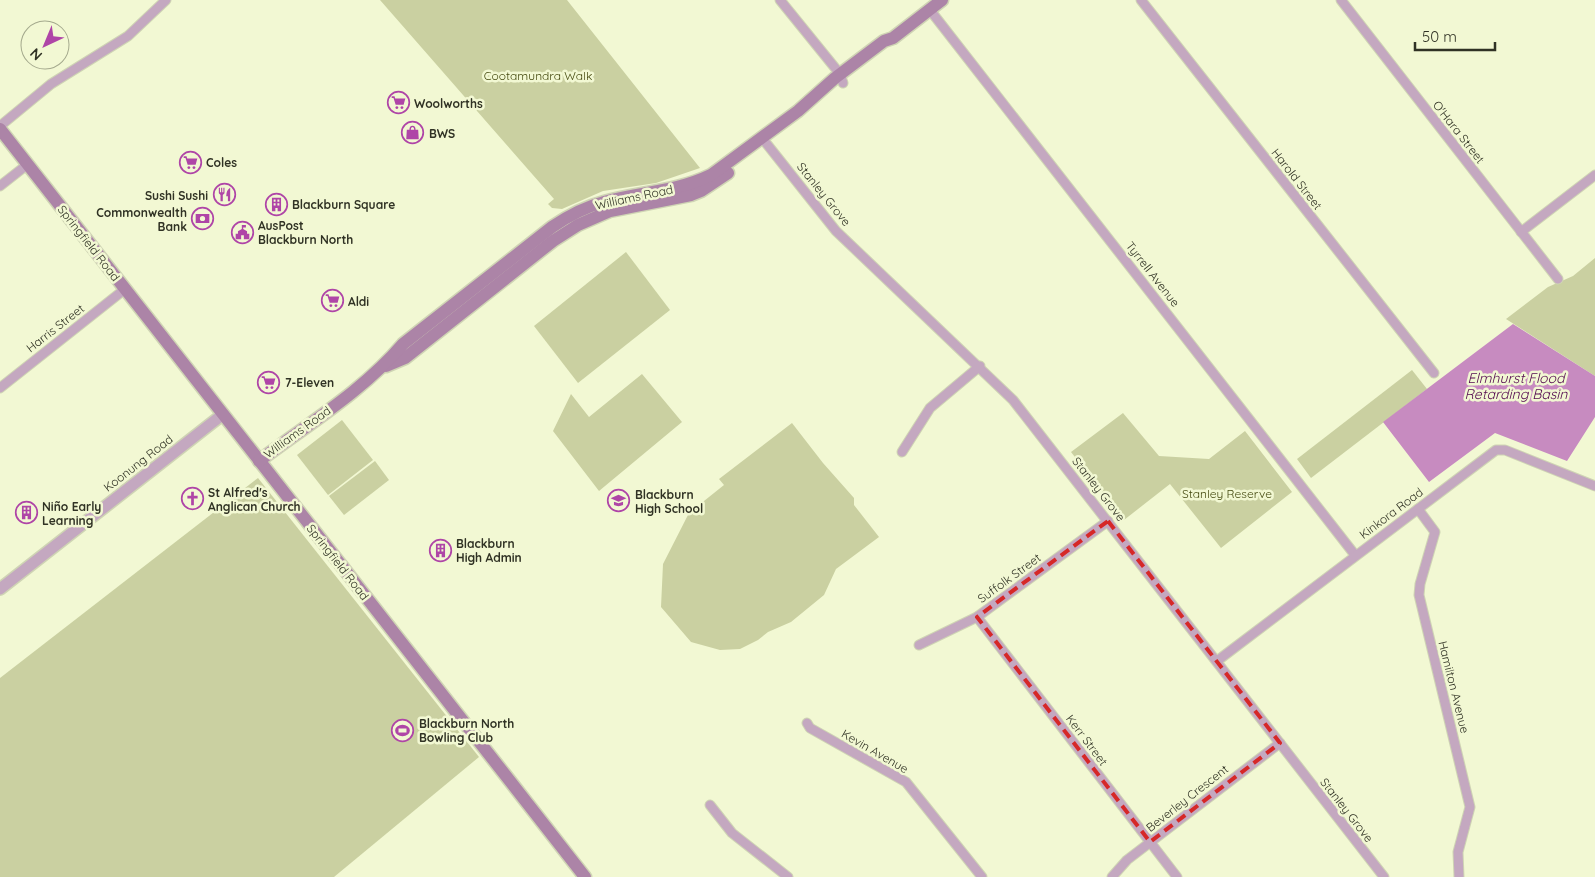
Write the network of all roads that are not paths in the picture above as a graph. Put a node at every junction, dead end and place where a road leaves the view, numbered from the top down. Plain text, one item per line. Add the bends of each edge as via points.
1 (165, 0) edge
2 (780, 0) edge
3 (942, 0) edge
4 (1141, 0) edge
5 (1341, 0) edge
6 (930, 10) junction
7 (845, 75) junction
8 (0, 128) edge
9 (764, 140) junction
10 (28, 164) junction
11 (1595, 175) edge
12 (0, 186) edge
13 (698, 187) junction
14 (1521, 232) junction
15 (501, 268) junction
16 (1558, 279) dead end
17 (497, 285) junction
18 (125, 289) junction
19 (463, 305) junction
20 (980, 366) junction
21 (1434, 373) dead end
22 (0, 388) edge
23 (222, 414) junction
24 (902, 452) dead end
25 (259, 460) junction
26 (1595, 486) edge
27 (1418, 509) junction
28 (1108, 521) junction
29 (1355, 555) junction
30 (0, 589) edge
31 (977, 617) junction
32 (919, 645) dead end
33 (1217, 661) junction
34 (807, 723) dead end
35 (1280, 743) junction
36 (710, 805) dead end
37 (1150, 842) junction
38 (585, 877) edge
39 (788, 877) edge
40 (982, 877) edge
41 (1112, 877) edge
42 (1177, 877) edge
43 (1384, 877) edge
44 (1459, 877) edge

1 - 8 street via 128,36 51,84
2 - 7 street via 813,44
3 - 6 main road, Williams Road
4 - 21 street, Harold Street
5 - 14 street, O'Hara Street
6 - 7 main road, Williams Road via 893,38 888,46
6 - 29 street, Tyrrell Avenue
7 - 9 main road, Williams Road
8 - 10 main road, Springfield Road
9 - 13 main road, Williams Road
9 - 20 street, Stanley Grove via 836,231
10 - 12 street
10 - 18 main road, Springfield Road
11 - 14 street
13 - 15 main road, Williams Road via 603,202 577,212 552,227
13 - 17 main road, Williams Road via 671,201 628,207 592,218 553,241
14 - 16 street, O'Hara Street
15 - 17 main road
15 - 19 main road, Williams Road
17 - 19 main road, Williams Road
18 - 22 street, Harris Street
18 - 23 main road, Springfield Road
19 - 25 main road, Williams Road via 428,332 402,344 383,367
20 - 24 street via 930,408
20 - 28 street, Stanley Grove via 1013,400
23 - 25 main road, Springfield Road
23 - 30 street, Koonung Road
25 - 38 main road, Springfield Road
26 - 27 street, Kinkora Road via 1505,450 1496,450
27 - 29 street, Kinkora Road
27 - 44 street, Hamilton Avenue via 1436,532 1419,595 1470,807 1458,852
28 - 31 street, Suffolk Street
28 - 33 street, Stanley Grove
29 - 33 street, Kinkora Road
31 - 32 street, Suffolk Street
31 - 37 street, Kerr Street
33 - 35 street, Stanley Grove
34 - 40 street, Kevin Avenue via 810,728 906,782
35 - 37 street, Beverley Crescent
35 - 43 street, Stanley Grove
36 - 39 street via 732,833
37 - 41 street, Beverley Crescent
37 - 42 street, Kerr Street

